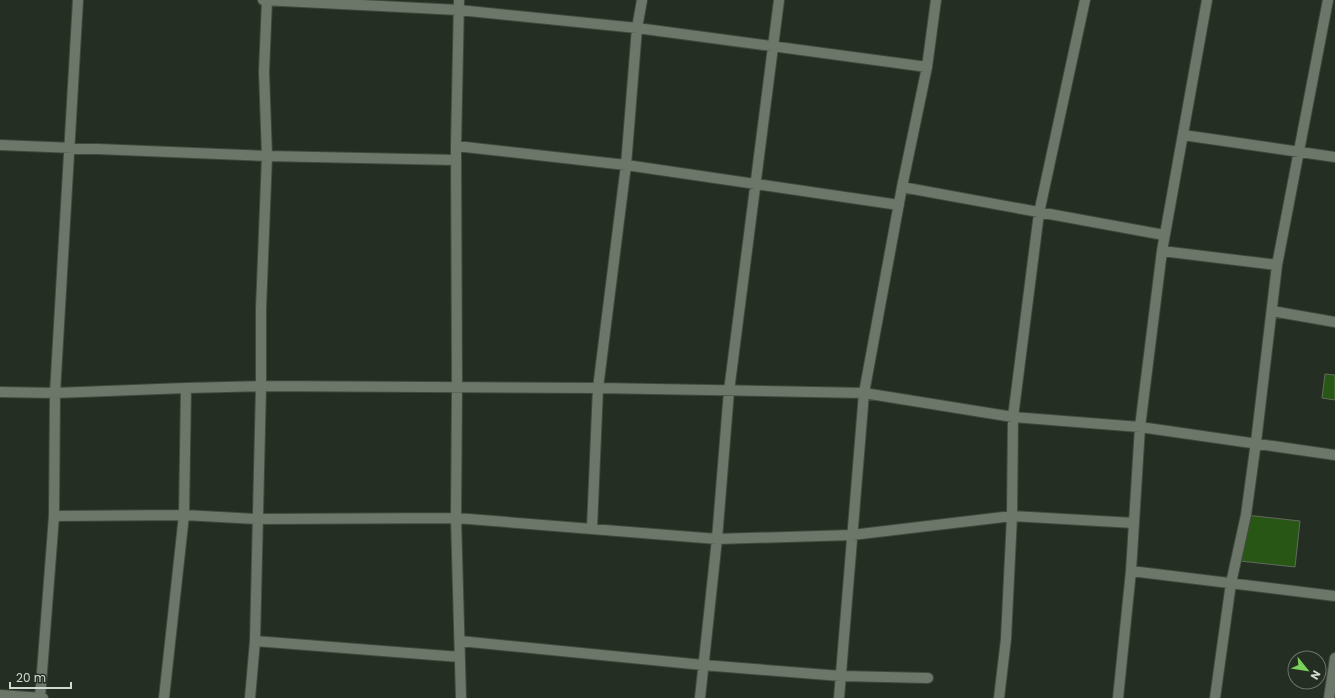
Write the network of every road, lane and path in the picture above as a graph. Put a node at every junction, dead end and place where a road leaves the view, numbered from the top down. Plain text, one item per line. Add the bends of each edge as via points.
1 (78, 0) edge
2 (263, 0) edge
3 (267, 0) edge
4 (642, 0) edge
5 (779, 0) edge
6 (936, 0) edge
7 (1085, 0) edge
8 (1207, 0) edge
9 (1328, 0) edge
10 (459, 5) edge
11 (637, 28) junction
12 (773, 45) junction
13 (927, 67) junction
14 (1183, 134) junction
15 (0, 145) edge
16 (456, 146) junction
17 (71, 149) junction
18 (1298, 151) junction
19 (267, 156) junction
20 (1335, 157) edge
21 (456, 160) junction
22 (626, 165) junction
23 (756, 185) junction
24 (902, 187) junction
25 (899, 205) junction
26 (1039, 213) junction
27 (1164, 235) junction
28 (1162, 251) junction
29 (1277, 265) junction
30 (1272, 311) junction
31 (1335, 322) edge
32 (261, 386) junction
33 (457, 387) junction
34 (186, 388) junction
35 (598, 388) junction
36 (729, 391) junction
37 (0, 392) edge
38 (864, 392) junction
39 (55, 393) junction
40 (1013, 417) junction
41 (1140, 427) junction
42 (1256, 442) junction
43 (1335, 455) edge
44 (184, 515) junction
45 (54, 516) junction
46 (1012, 516) junction
47 (456, 518) junction
48 (257, 519) junction
49 (1134, 523) junction
50 (592, 528) junction
51 (852, 535) junction
52 (717, 539) junction
53 (1131, 571) junction
54 (1231, 583) junction
55 (1335, 596) edge
56 (256, 641) junction
57 (460, 641) junction
58 (460, 657) junction
59 (1335, 658) edge
60 (703, 665) junction
61 (840, 676) junction
62 (928, 678) dead end
63 (0, 695) edge
64 (41, 698) edge
65 (164, 698) edge
66 (250, 698) edge
67 (461, 698) edge
68 (700, 698) edge
69 (839, 698) edge
70 (999, 698) edge
71 (1118, 698) edge
72 (1215, 698) edge
73 (1329, 698) edge

1 - 17 street
2 - 3 street
3 - 10 street
3 - 19 street via 264,72
4 - 11 street
5 - 12 street
6 - 13 street
7 - 26 street
8 - 14 street
9 - 18 street
10 - 11 street
10 - 16 street
11 - 12 street
11 - 22 street
12 - 13 street
12 - 23 street
13 - 24 street
14 - 18 street
14 - 27 street
15 - 17 street
16 - 21 street
16 - 22 street
17 - 19 street
17 - 39 street
18 - 20 street
18 - 29 street
19 - 21 street
19 - 32 street via 261,309
21 - 33 street
22 - 23 street
22 - 35 street
23 - 25 street
23 - 36 street
24 - 25 street
24 - 26 street
25 - 38 street
26 - 27 street
26 - 40 street
27 - 28 street
28 - 29 street
28 - 41 street
29 - 30 street
30 - 31 street
30 - 42 street
32 - 33 street
32 - 34 street
32 - 48 street
33 - 35 street
33 - 47 street
34 - 39 street
34 - 44 street
35 - 36 street
35 - 50 street
36 - 38 street
36 - 52 street
37 - 39 street
38 - 40 street
38 - 51 street
39 - 45 street
40 - 41 street
40 - 46 street
41 - 42 street
41 - 49 street
42 - 43 street
42 - 54 street via 1246,515
44 - 45 street
44 - 48 street
44 - 65 street
45 - 64 street
46 - 49 street
46 - 51 street
46 - 70 street via 1006,639
47 - 48 street
47 - 50 street
47 - 57 street
48 - 56 street
49 - 53 street
50 - 52 street
51 - 52 street
51 - 61 street
52 - 60 street
53 - 54 street
53 - 71 street
54 - 55 street
54 - 72 street
56 - 58 street
56 - 66 street
57 - 58 street
57 - 60 street
58 - 67 street
59 - 73 street
60 - 61 street
60 - 68 street
61 - 62 street
61 - 69 street
63 - 64 street

